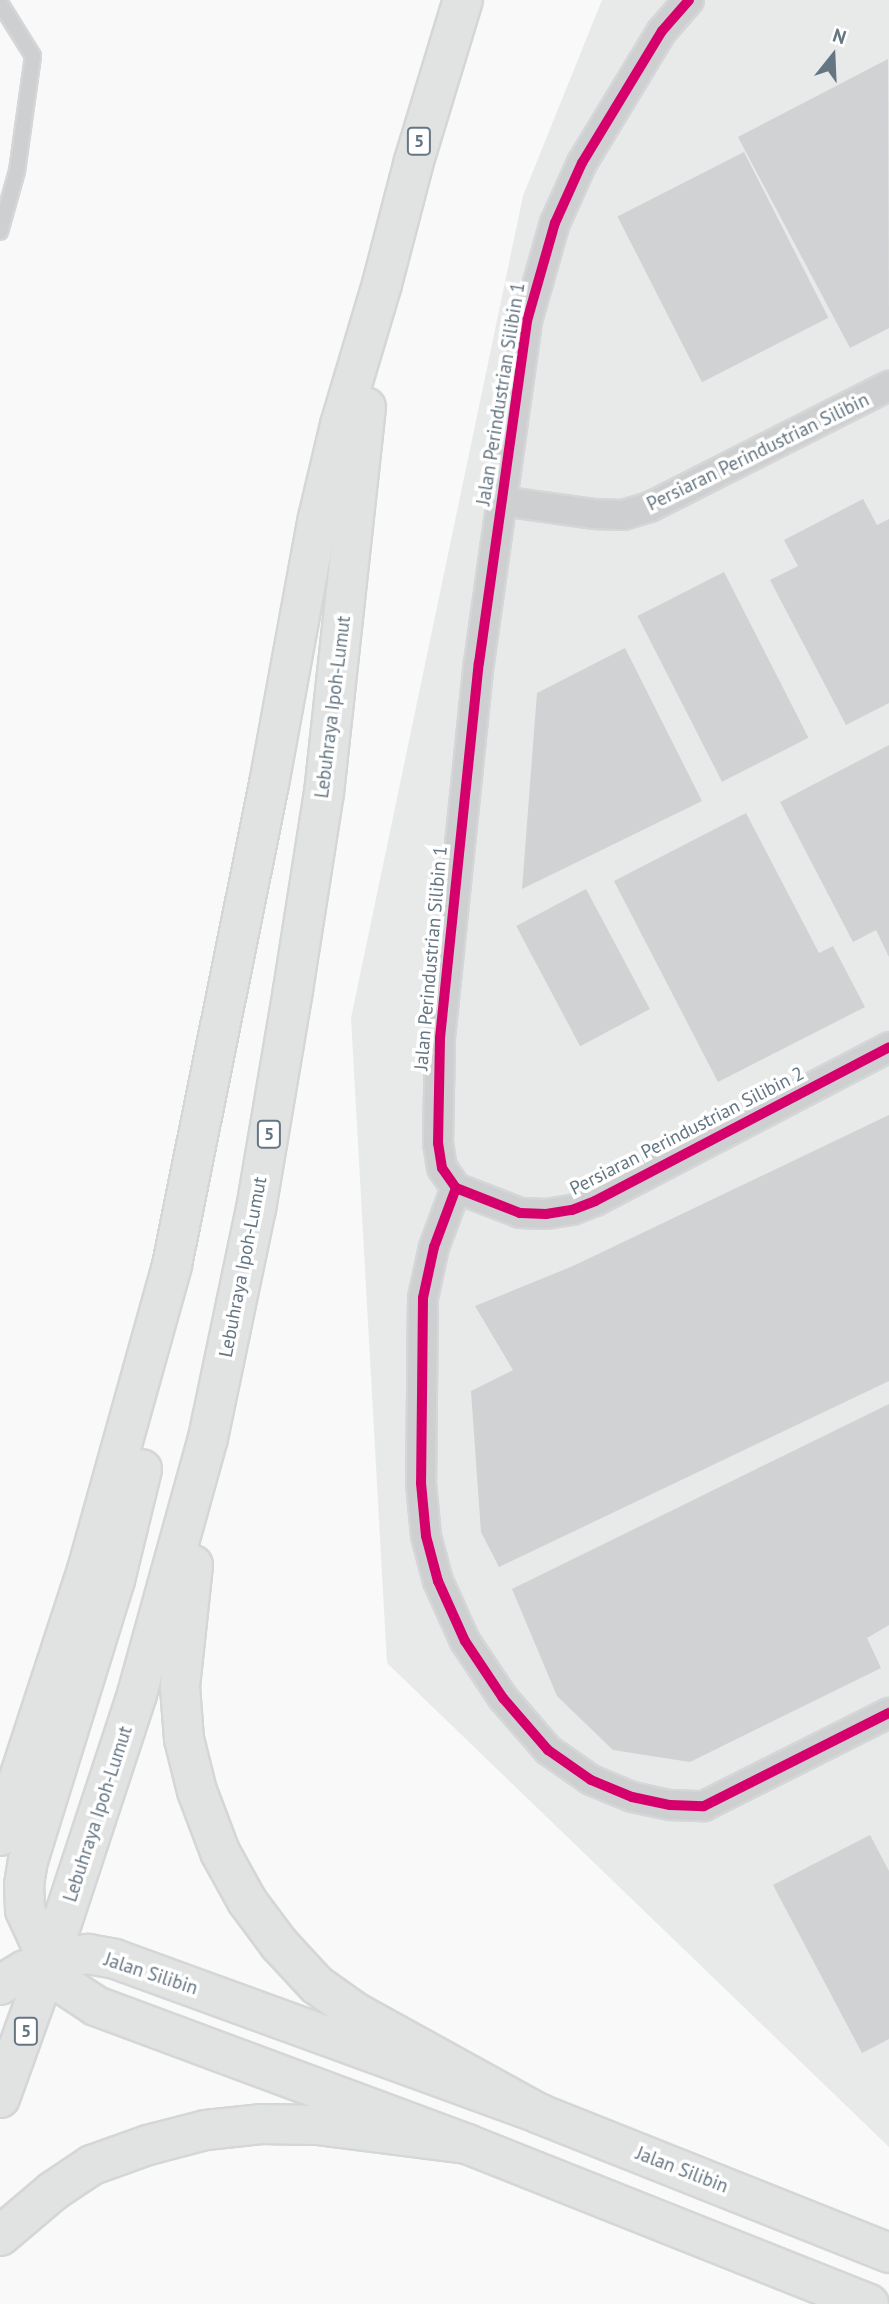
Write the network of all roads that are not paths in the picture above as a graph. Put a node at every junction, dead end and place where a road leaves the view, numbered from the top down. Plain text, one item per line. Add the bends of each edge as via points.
1 (463, 0) edge
2 (689, 0) edge
3 (0, 4) edge
4 (0, 232) edge
5 (382, 284) junction
6 (889, 386) edge
7 (501, 501) junction
8 (889, 1047) edge
9 (456, 1188) junction
10 (172, 1265) junction
11 (208, 1438) junction
12 (889, 1713) edge
13 (0, 1836) edge
14 (49, 1962) junction
15 (0, 1985) edge
16 (0, 2098) edge
17 (540, 2115) junction
18 (467, 2144) junction
19 (0, 2236) edge
20 (889, 2253) edge
21 (869, 2304) edge

1 - 5 main road, Lebuhraya Ipoh-Lumut / 5
2 - 7 street, Jalan Perindustrian Silibin 1 via 662,31 589,152 555,223 527,321
3 - 4 lane via 33,56 17,172
5 - 10 main road, Lebuhraya Ipoh-Lumut / 5 via 318,518
5 - 11 main road, Lebuhraya Ipoh-Lumut / 5 via 324,793 258,1196
6 - 7 street, Persiaran Perindustrian Silibin via 650,507 623,515 593,514
7 - 9 street, Jalan Perindustrian Silibin 1 via 478,663 440,1038 438,1143 442,1168
8 - 9 street, Persiaran Perindustrian Silibin 2 via 572,1210 520,1213
9 - 12 street via 434,1247 423,1298 421,1483 426,1535 438,1581 465,1641 503,1698 548,1750 591,1780 632,1797 670,1805 704,1806
10 - 13 main road, Lebuhraya Ipoh-Lumut / 5 via 87,1570
10 - 14 main road via 146,1450 115,1580 28,1861 25,1910
11 - 14 main road, Lebuhraya Ipoh-Lumut / 5 via 137,1694
11 - 17 main road via 180,1687 184,1739 220,1852 247,1901 317,1984 355,2012
14 - 15 main road, Jalan Silibin
14 - 16 main road, Lebuhraya Ipoh-Lumut / 5
14 - 17 main road, Jalan Silibin via 88,1954 114,1959
14 - 18 main road via 61,1983 96,2006
17 - 20 main road, Jalan Silibin
18 - 19 main road via 317,2125 261,2124 206,2130 92,2165
18 - 21 main road

